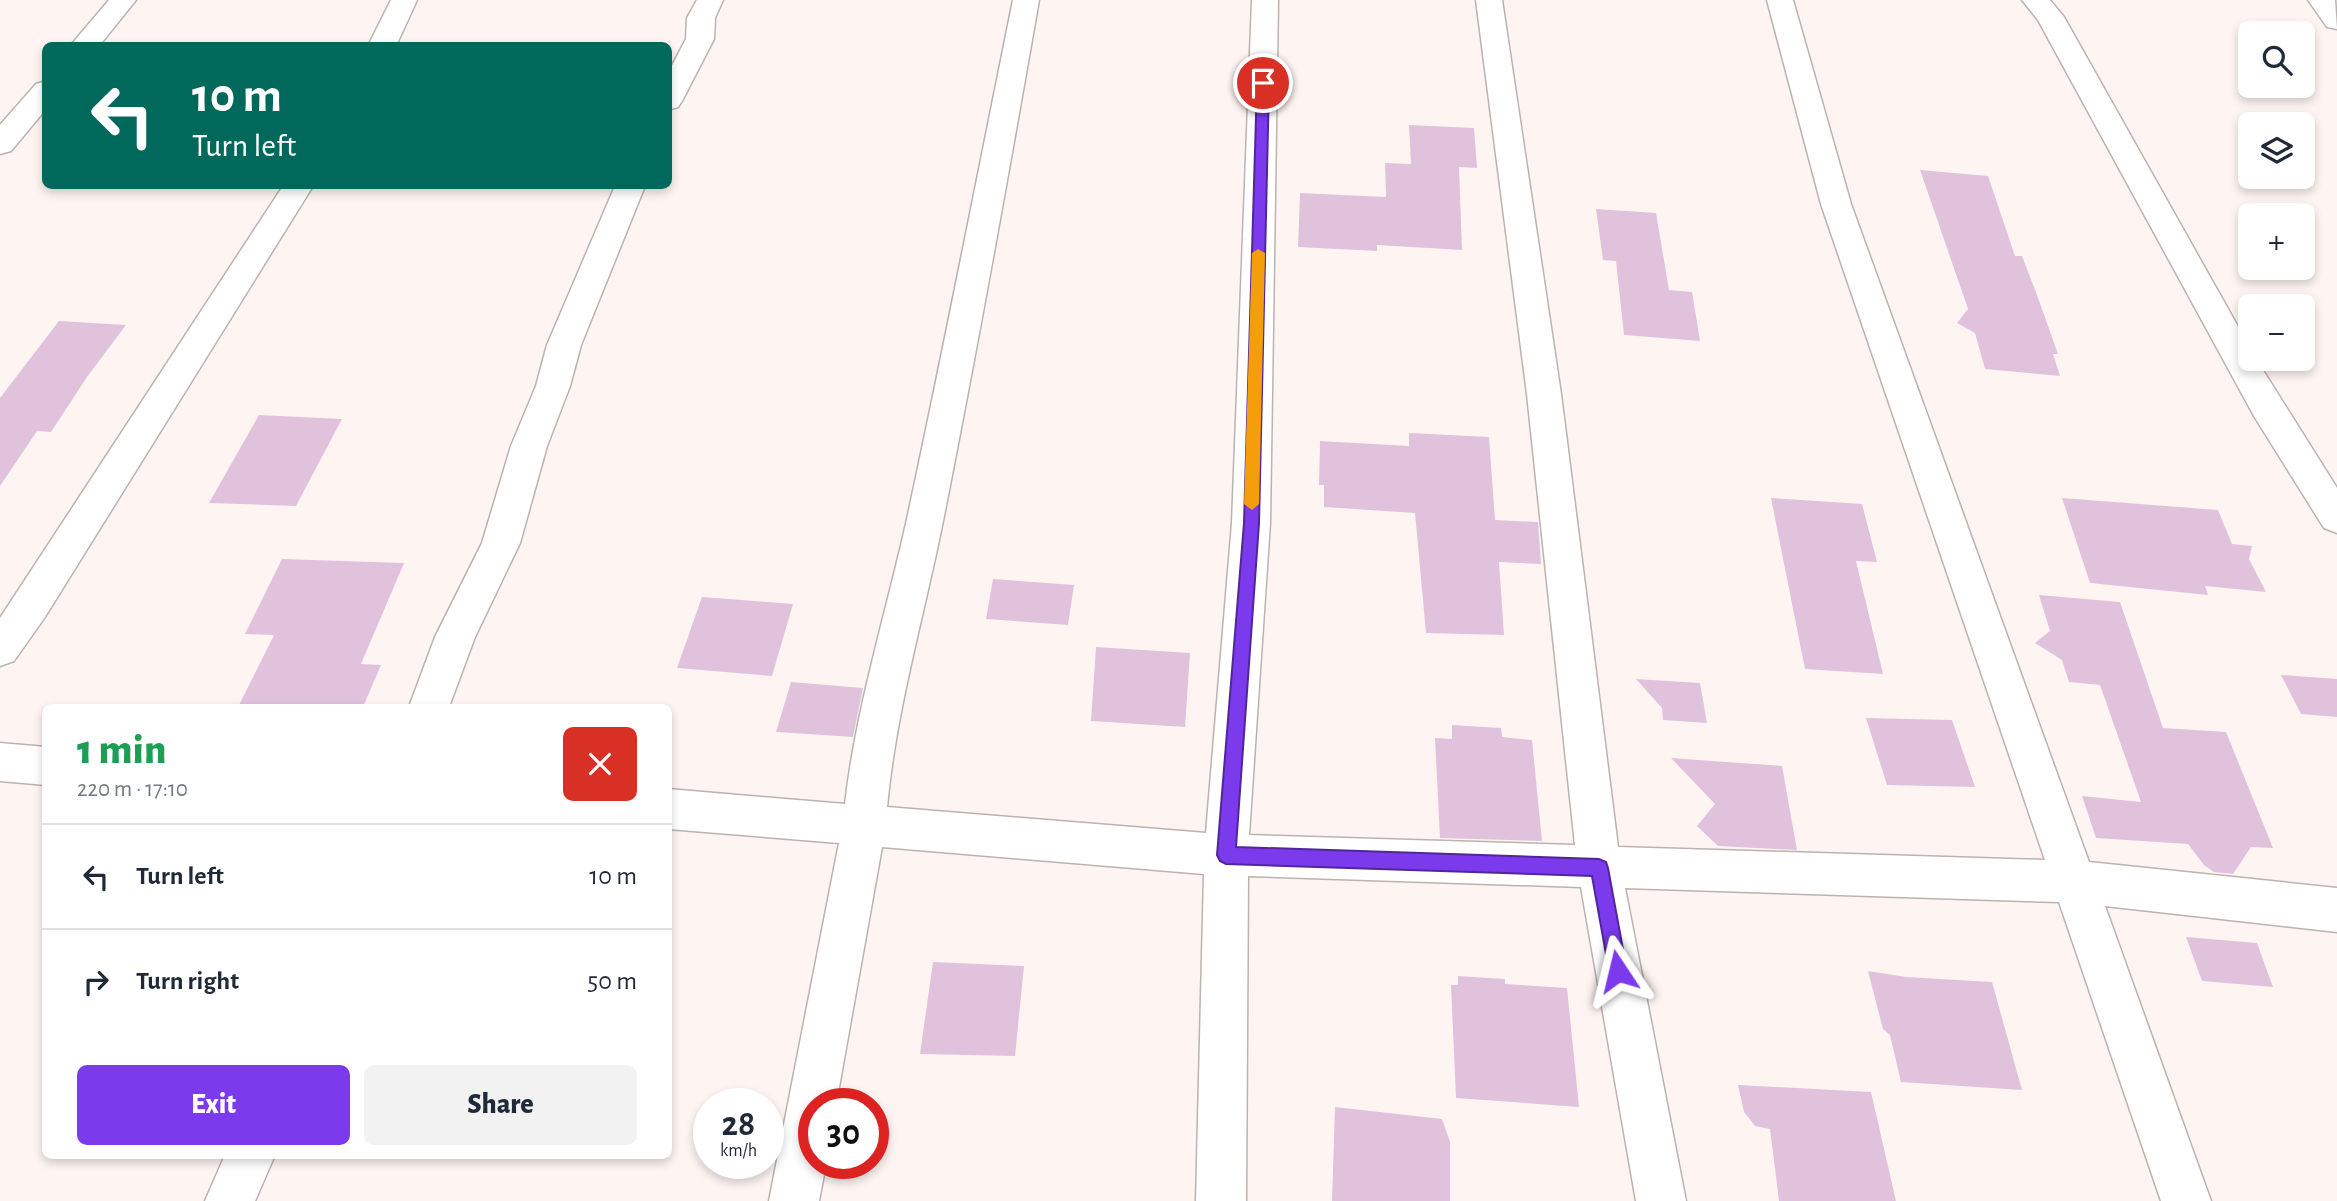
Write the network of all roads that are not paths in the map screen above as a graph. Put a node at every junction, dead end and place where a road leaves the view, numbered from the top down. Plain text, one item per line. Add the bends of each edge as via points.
1 (123, 0) edge
2 (404, 0) edge
3 (710, 0) edge
4 (1026, 0) edge
5 (1265, 0) edge
6 (1489, 0) edge
7 (1780, 0) edge
8 (2035, 0) edge
9 (2321, 0) edge
10 (2337, 21) edge
11 (87, 42) edge
12 (384, 42) edge
13 (672, 93) edge
14 (42, 95) edge
15 (0, 144) edge
16 (296, 189) edge
17 (629, 189) edge
18 (2337, 519) edge
19 (0, 649) edge
20 (430, 704) edge
21 (0, 762) edge
22 (42, 766) edge
23 (672, 809) edge
24 (864, 827) junction
25 (1226, 855) junction
26 (1599, 868) junction
27 (2075, 882) junction
28 (2337, 910) edge
29 (248, 1159) edge
30 (230, 1201) edge
31 (793, 1201) edge
32 (1221, 1201) edge
33 (1661, 1201) edge
34 (2186, 1201) edge

1 - 11 street
2 - 12 street
3 - 13 street via 701,18 699,39
4 - 24 street via 956,374 870,759
5 - 25 street via 1251,523
6 - 26 street via 1546,407
7 - 27 street via 1836,204
8 - 18 street via 2050,17 2266,407
9 - 10 street
14 - 15 street
16 - 19 street
17 - 20 street via 564,345 501,543 455,637
21 - 22 street
23 - 24 street
24 - 25 street
24 - 31 street
25 - 26 street
25 - 32 street
26 - 27 street
26 - 33 street
27 - 28 street
27 - 34 street
29 - 30 street

